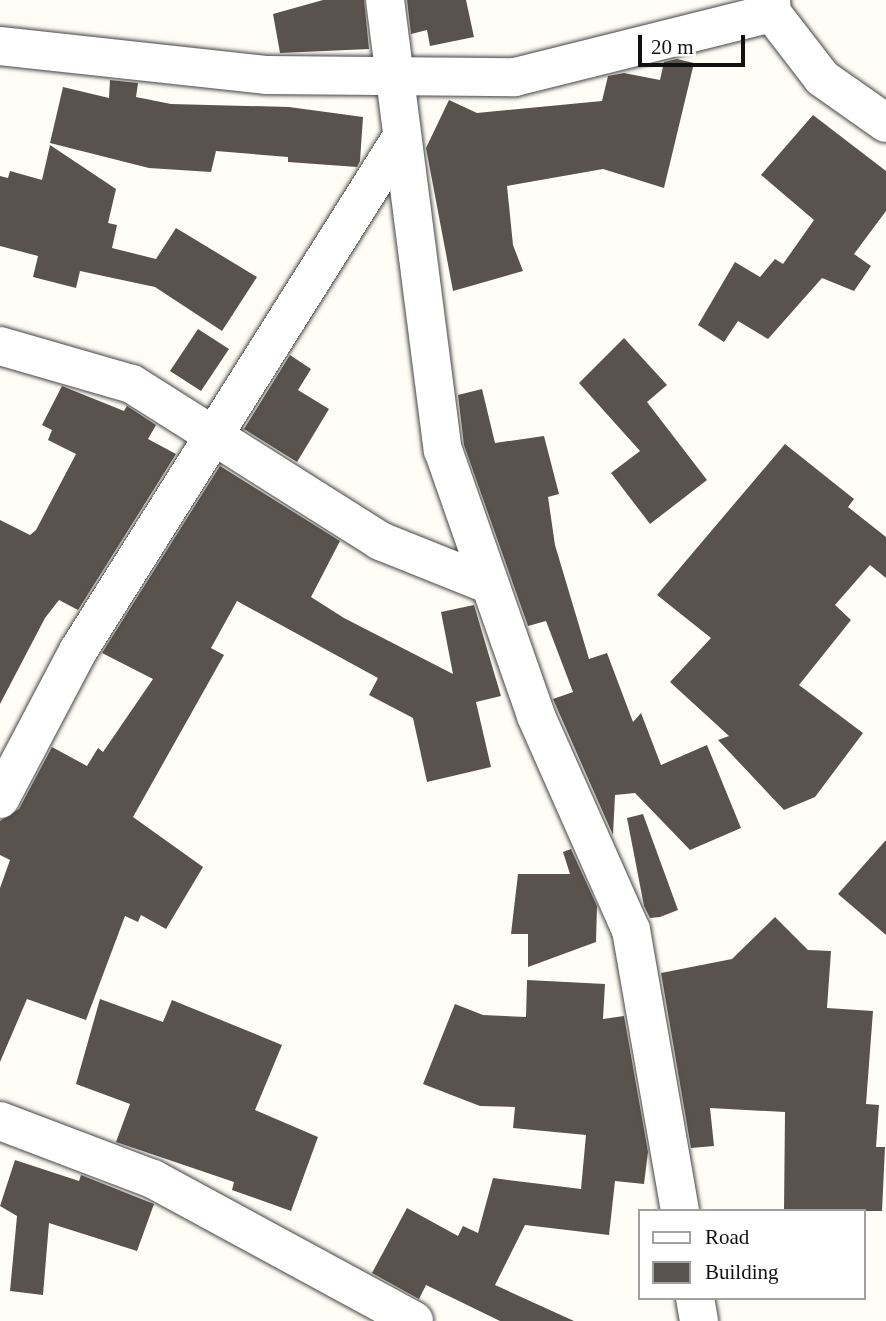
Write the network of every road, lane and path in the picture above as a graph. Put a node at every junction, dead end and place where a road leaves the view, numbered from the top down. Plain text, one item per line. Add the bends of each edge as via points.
1 (386, 0) edge
2 (771, 6) edge
3 (0, 46) edge
4 (396, 76) junction
5 (886, 123) edge
6 (401, 138) junction
7 (0, 346) edge
8 (216, 432) junction
9 (490, 585) junction
10 (0, 799) edge
11 (0, 1121) edge
12 (680, 1209) edge
13 (695, 1300) edge
14 (414, 1321) edge
15 (699, 1321) edge

1 - 4 street
2 - 4 street via 515,77
2 - 5 street via 822,78
3 - 4 street via 267,75
4 - 6 street
6 - 8 street
6 - 9 street via 443,450
7 - 8 street via 132,384 179,417
8 - 9 street via 256,465 380,541
8 - 10 street via 78,652
9 - 12 street via 536,716 631,930
11 - 14 street via 153,1179
13 - 15 street

